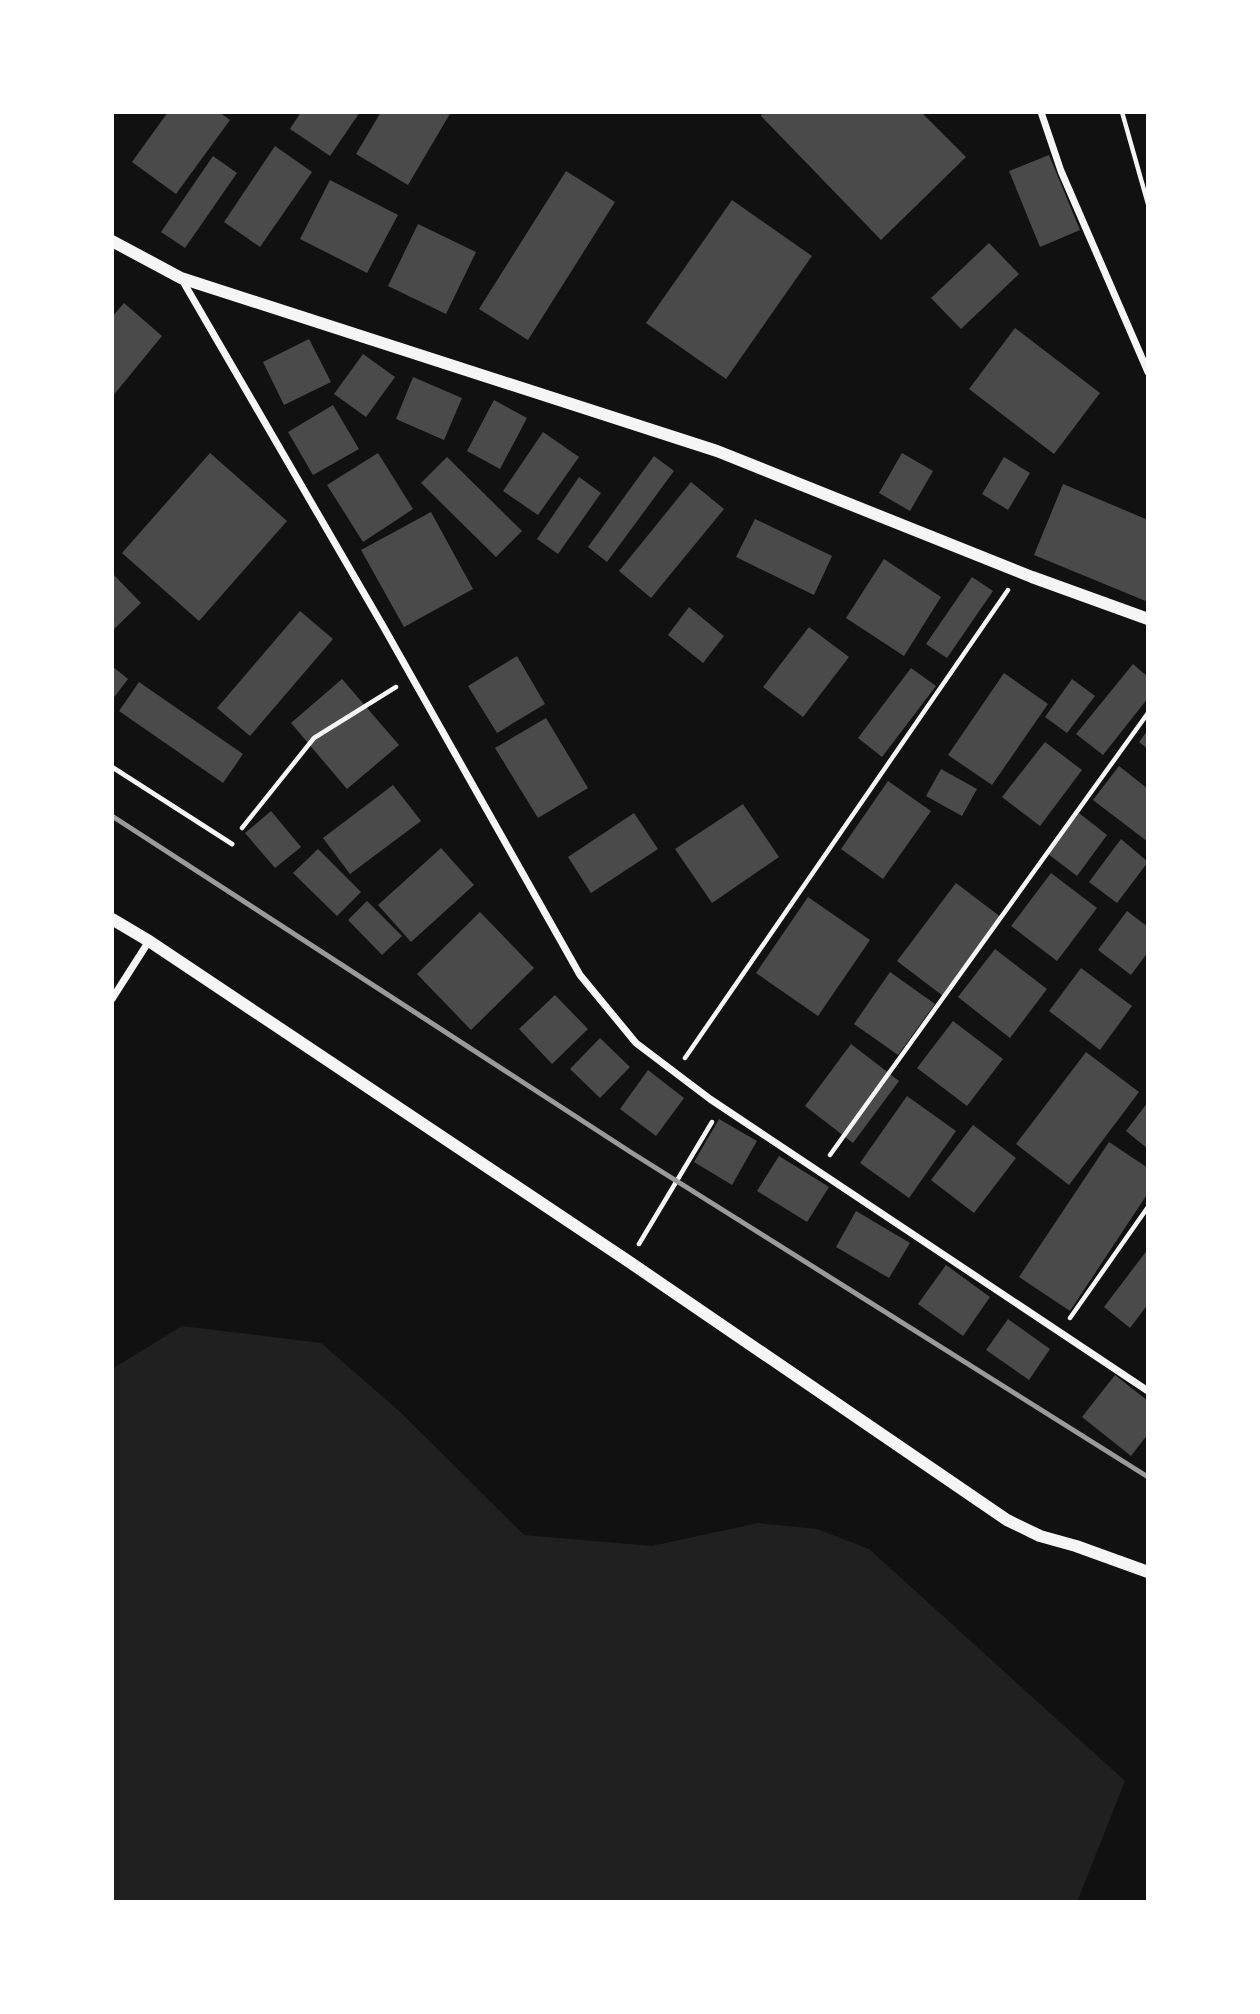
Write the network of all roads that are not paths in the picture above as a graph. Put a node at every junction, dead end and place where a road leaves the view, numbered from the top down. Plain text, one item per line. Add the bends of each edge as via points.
1 (1041, 112) edge
2 (112, 241) edge
3 (181, 278) junction
4 (1148, 372) edge
5 (1148, 619) edge
6 (112, 767) edge
7 (232, 844) road end
8 (112, 919) edge
9 (149, 941) junction
10 (112, 999) edge
11 (1148, 1391) edge
12 (1148, 1573) edge

1 - 4 street
2 - 3 street
3 - 5 street via 717,451
3 - 11 street via 580,975 636,1042 722,1107
6 - 7 lane
8 - 9 street
9 - 10 street
9 - 12 street via 1007,1520

